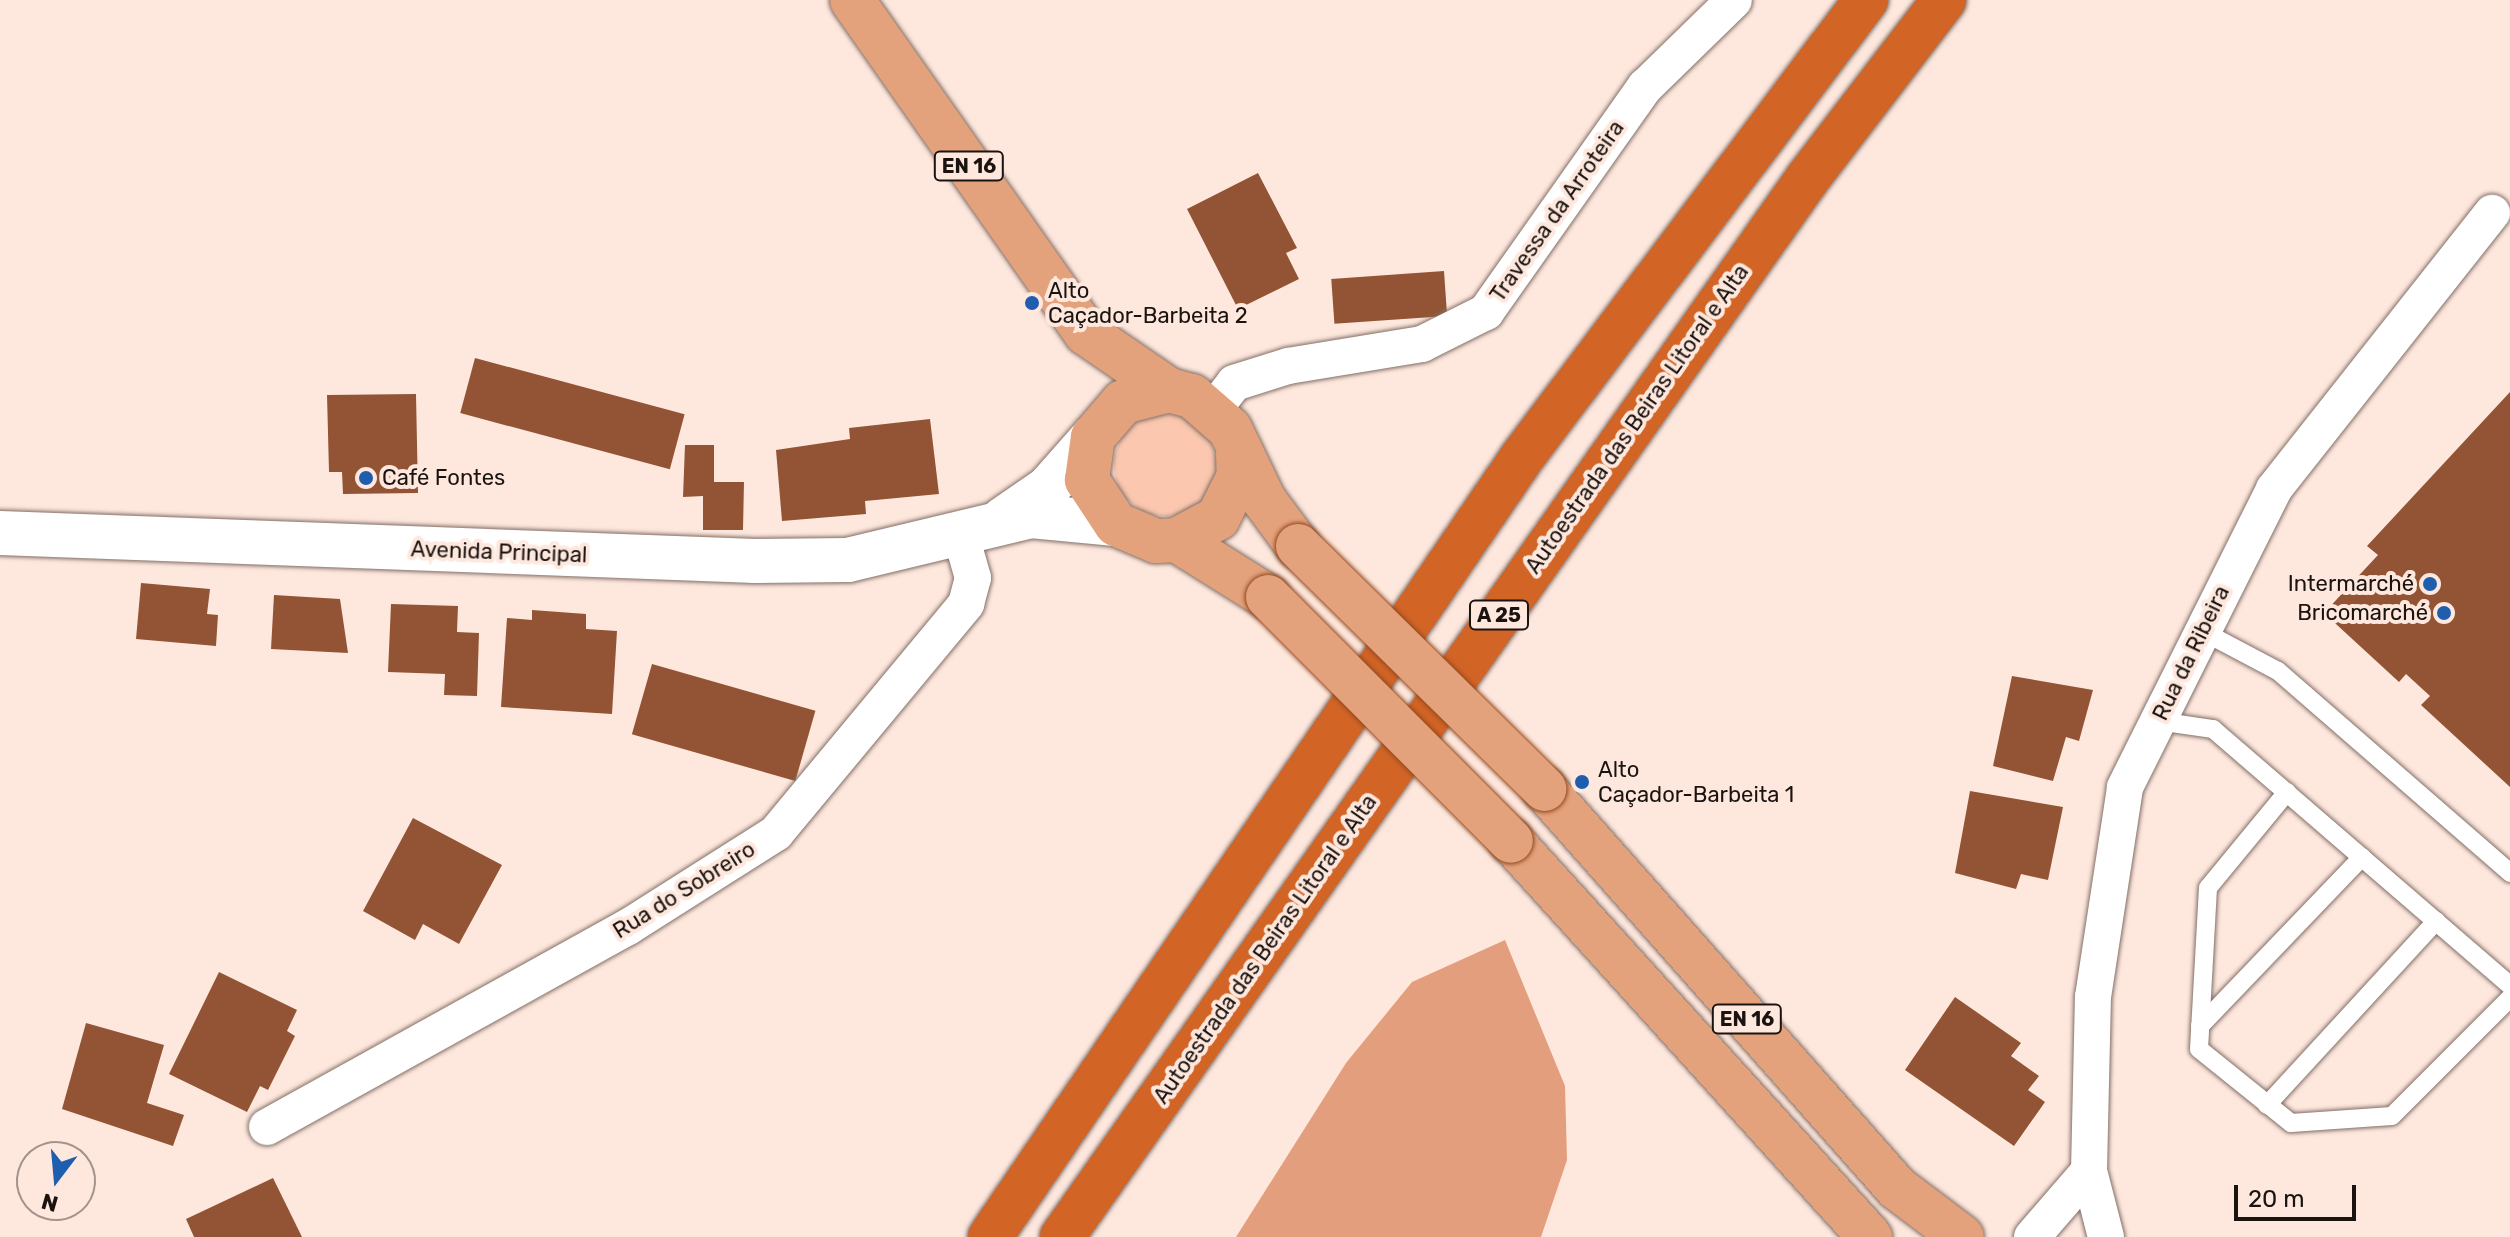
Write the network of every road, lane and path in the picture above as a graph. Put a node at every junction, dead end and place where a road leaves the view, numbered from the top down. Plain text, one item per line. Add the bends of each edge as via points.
1 (852, 0) edge
2 (1734, 0) edge
3 (1866, 0) edge
4 (1944, 0) edge
5 (2492, 213) dead end
6 (1086, 333) junction
7 (1169, 390) junction
8 (1214, 409) junction
9 (1099, 427) junction
10 (1238, 453) junction
11 (1116, 524) junction
12 (977, 528) junction
13 (0, 533) edge
14 (1177, 540) junction
15 (2204, 632) junction
16 (2158, 721) junction
17 (2287, 792) junction
18 (2362, 857) junction
19 (2510, 873) edge
20 (2436, 921) junction
21 (2510, 985) edge
22 (2510, 998) edge
23 (2200, 1026) junction
24 (2267, 1105) junction
25 (267, 1127) dead end
26 (2089, 1171) junction
27 (990, 1237) edge
28 (1062, 1237) edge
29 (1870, 1237) edge
30 (1962, 1237) edge
31 (2032, 1237) edge
32 (2106, 1237) edge

1 - 6 main road, EN 16
2 - 8 street, Travessa da Arroteira via 1645,87 1486,312 1422,344 1288,366 1234,383
3 - 27 highway via 1523,456
4 - 28 highway, Autoestrada das Beiras Litoral e Alta / A 25 via 1808,178
5 - 15 street, Rua da Ribeira via 2274,489
6 - 7 main road, EN 16
6 - 9 main road, EN 16
7 - 8 main road, EN 16
7 - 9 main road via 1145,392
8 - 10 main road, EN 16
9 - 11 main road, EN 16 via 1087,480
9 - 12 main road, Avenida Principal via 1048,488
10 - 14 main road via 1239,476 1218,518
10 - 30 main road, EN 16, bridge via 1298,546 1544,789 1873,1162
11 - 12 main road, Avenida Principal via 1063,515
11 - 14 main road, EN 16 via 1156,541
12 - 13 main road, Avenida Principal via 848,560 755,561
12 - 25 street, Rua do Sobreiro via 966,604 776,833 615,935
14 - 29 main road, EN 16, bridge via 1268,597 1511,841
15 - 16 street, Rua da Ribeira
15 - 19 lane via 2278,671
16 - 17 lane via 2213,729
16 - 26 street, Rua da Ribeira via 2125,787 2109,867 2093,997
17 - 18 lane
17 - 23 lane via 2208,888
18 - 20 lane
18 - 23 lane
20 - 21 lane
20 - 24 lane
22 - 24 lane via 2392,1116 2291,1123
23 - 24 lane via 2199,1049
26 - 31 street
26 - 32 street, Rua da Ribeira

